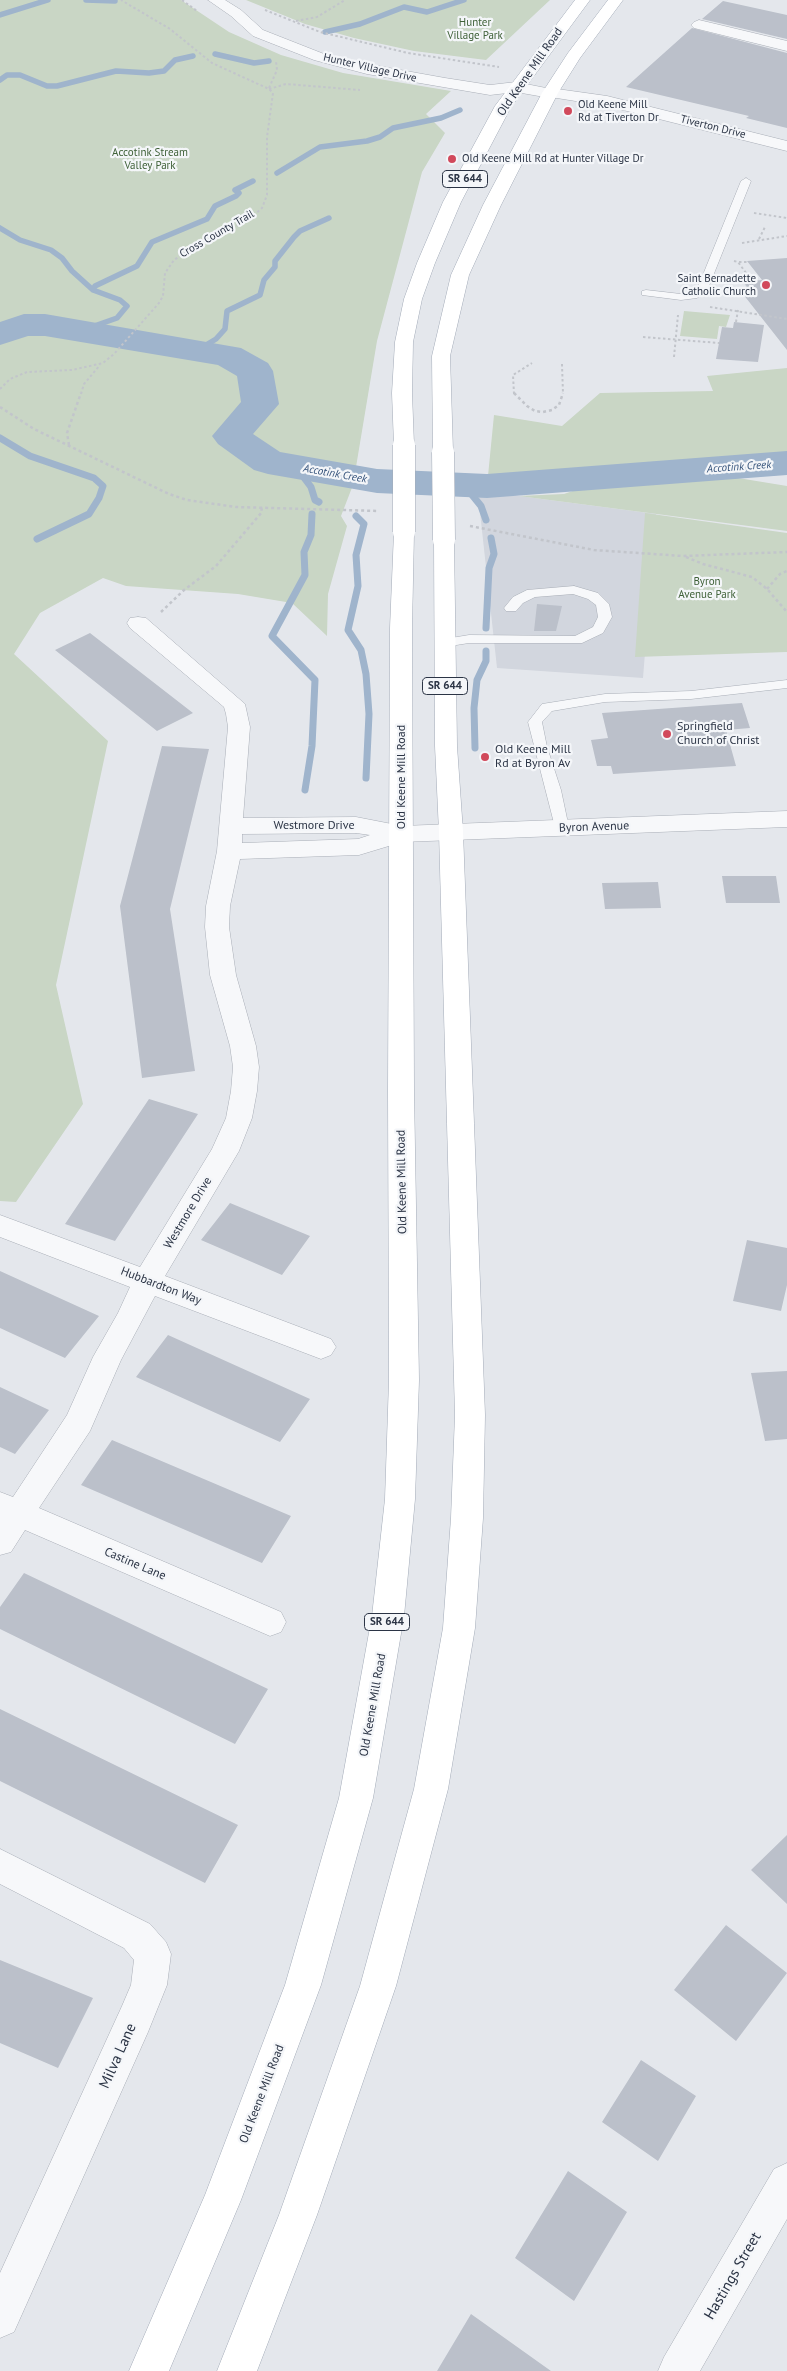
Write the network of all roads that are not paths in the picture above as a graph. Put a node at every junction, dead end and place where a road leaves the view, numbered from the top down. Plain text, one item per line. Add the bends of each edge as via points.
1 (215, 0) edge
2 (583, 0) edge
3 (616, 0) edge
4 (698, 25) dead end
5 (787, 46) edge
6 (516, 87) junction
7 (550, 93) junction
8 (787, 146) edge
9 (746, 181) dead end
10 (646, 294) dead end
11 (511, 608) dead end
12 (138, 623) road end
13 (444, 643) junction
14 (787, 684) edge
15 (787, 819) edge
16 (561, 828) junction
17 (451, 832) junction
18 (402, 834) junction
19 (230, 839) junction
20 (0, 1226) edge
21 (147, 1281) junction
22 (321, 1347) dead end
23 (10, 1510) edge
24 (0, 1542) edge
25 (270, 1622) dead end
26 (0, 1866) edge
27 (787, 2182) edge
28 (0, 2318) edge
29 (149, 2371) edge
30 (238, 2371) edge
31 (678, 2371) edge

1 - 6 street, Hunter Village Drive via 258,33 319,56 367,69 444,83 490,90
2 - 6 main road, Old Keene Mill Road / SR 644
3 - 7 main road, Old Keene Mill Road / SR 644 via 573,56
4 - 5 street
6 - 7 street, Hunter Village Drive
6 - 18 main road, Old Keene Mill Road / SR 644, bridge via 452,202 413,300 404,342
7 - 8 street, Tiverton Drive via 607,102
7 - 13 main road, Old Keene Mill Road / SR 644, bridge via 492,204 458,281 441,356
9 - 10 lane via 703,289 693,296
11 - 13 lane via 532,593 574,590 593,596 602,604 605,617 598,630 577,640 469,639
12 - 19 street, Westmore Drive via 234,704 238,727
13 - 17 main road, Old Keene Mill Road / SR 644
14 - 16 lane via 691,695 605,698 547,707 534,722 554,790
15 - 16 street, Byron Avenue
16 - 17 street, Byron Avenue
17 - 18 street, Byron Avenue
17 - 30 main road, Old Keene Mill Road / SR 644 via 470,1415 459,1628 431,1789 378,1986 298,2215
18 - 19 street, Westmore Drive via 359,847
18 - 29 main road, Old Keene Mill Road / SR 644 via 404,1380 400,1499 388,1616 356,1798 303,1985 222,2200
19 - 21 street, Westmore Drive via 217,927 224,975 246,1067 239,1118 225,1151
20 - 21 street, Hubbardton Way
21 - 22 street, Hubbardton Way
21 - 23 street, Westmore Drive via 79,1422
23 - 24 street, Westmore Drive
23 - 25 street, Castine Lane
26 - 28 street, Milva Lane via 137,1936 153,1954 149,1984 135,2019
27 - 31 street, Hastings Street

